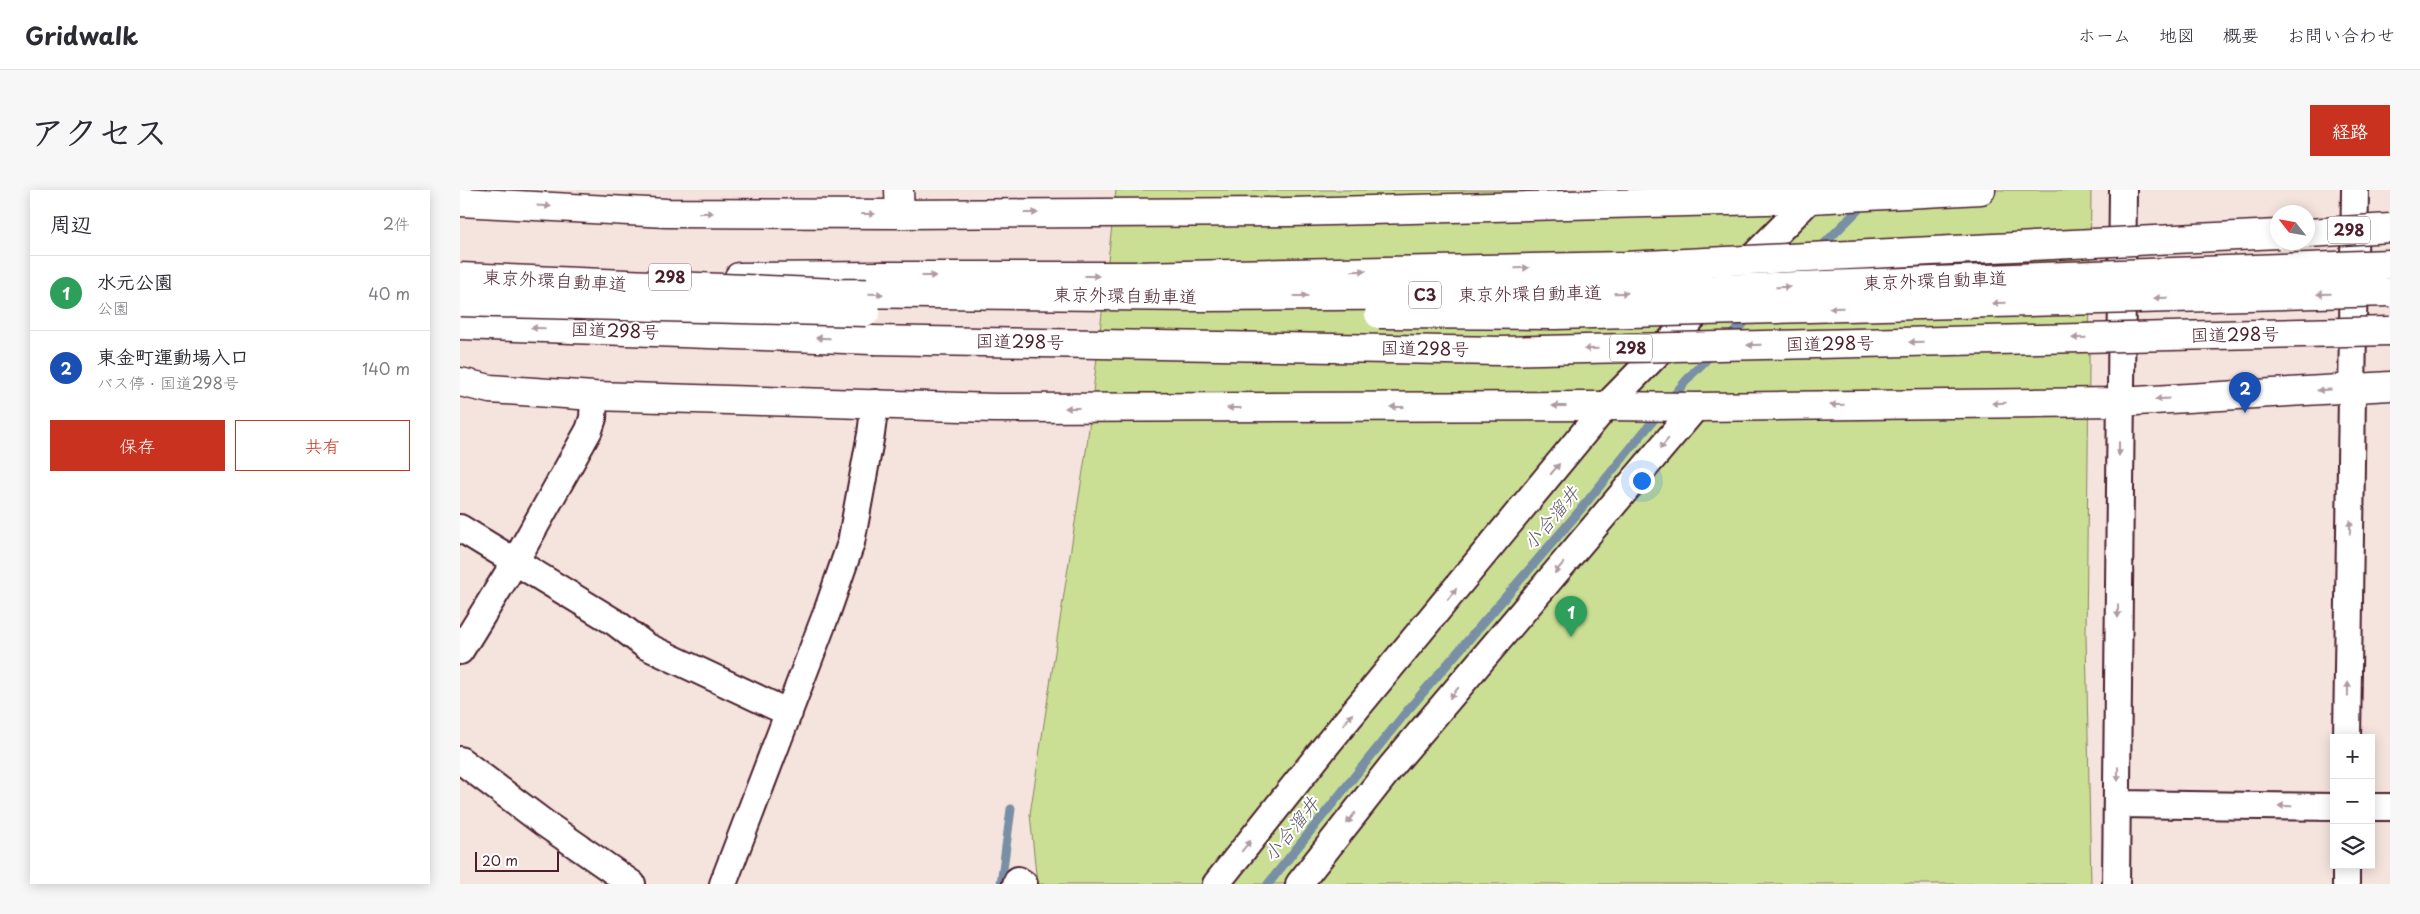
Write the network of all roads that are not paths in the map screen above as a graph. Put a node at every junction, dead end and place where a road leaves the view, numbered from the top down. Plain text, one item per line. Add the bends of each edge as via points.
1 (1981, 190) edge
2 (2123, 190) edge
3 (2355, 190) edge
4 (1815, 194) edge
5 (460, 202) edge
6 (899, 202) edge
7 (2390, 228) edge
8 (2315, 232) edge
9 (2270, 234) edge
10 (2390, 264) edge
11 (460, 265) edge
12 (460, 277) edge
13 (2390, 292) edge
14 (460, 302) edge
15 (460, 324) edge
16 (2390, 331) edge
17 (460, 382) edge
18 (2390, 386) edge
19 (2352, 388) junction
20 (594, 396) junction
21 (2119, 402) junction
22 (875, 403) junction
23 (1606, 406) junction
24 (1691, 407) junction
25 (460, 528) edge
26 (515, 562) junction
27 (460, 651) edge
28 (789, 713) junction
29 (2347, 734) edge
30 (460, 760) edge
31 (2118, 804) junction
32 (2330, 807) edge
33 (2375, 807) edge
34 (2390, 807) edge
35 (2346, 869) edge
36 (632, 884) edge
37 (724, 884) edge
38 (1016, 884) edge
39 (1024, 884) edge
40 (1216, 884) edge
41 (1299, 884) edge
42 (2116, 884) edge
43 (2346, 884) edge

1 - 4 main road via 1848,197
2 - 21 street
3 - 19 street
6 -> 4 main road via 1291,212
4 - 23 street
5 -> 6 main road via 666,213
7 - 8 main road, 298, bridge
11 -> 9 main road, 298, bridge via 651,277 1137,276 1625,266
12 -> 10 main road, 東京外環自動車道 / C3, bridge via 838,294 1209,297 1586,294
13 -> 14 main road, 東京外環自動車道 / C3, bridge via 1556,315 814,312
16 -> 15 main road, 国道298号 / 298, bridge via 1501,351 872,340
17 - 20 main road via 490,389
18 - 19 main road
19 -> 21 main road
29 -> 19 street
20 - 22 main road
20 - 26 street via 589,430
21 -> 24 main road
21 -> 31 street
23 -> 22 main road via 994,408
22 - 28 street via 851,543
23 - 24 main road
40 -> 23 street
24 -> 41 street via 1391,767
25 - 26 street
26 - 27 street
26 - 28 street via 616,623 646,646
28 - 37 street
30 - 36 street
32 -> 31 street
31 - 42 street
33 - 34 street
35 - 43 street
38 - 39 street via 1018,880

